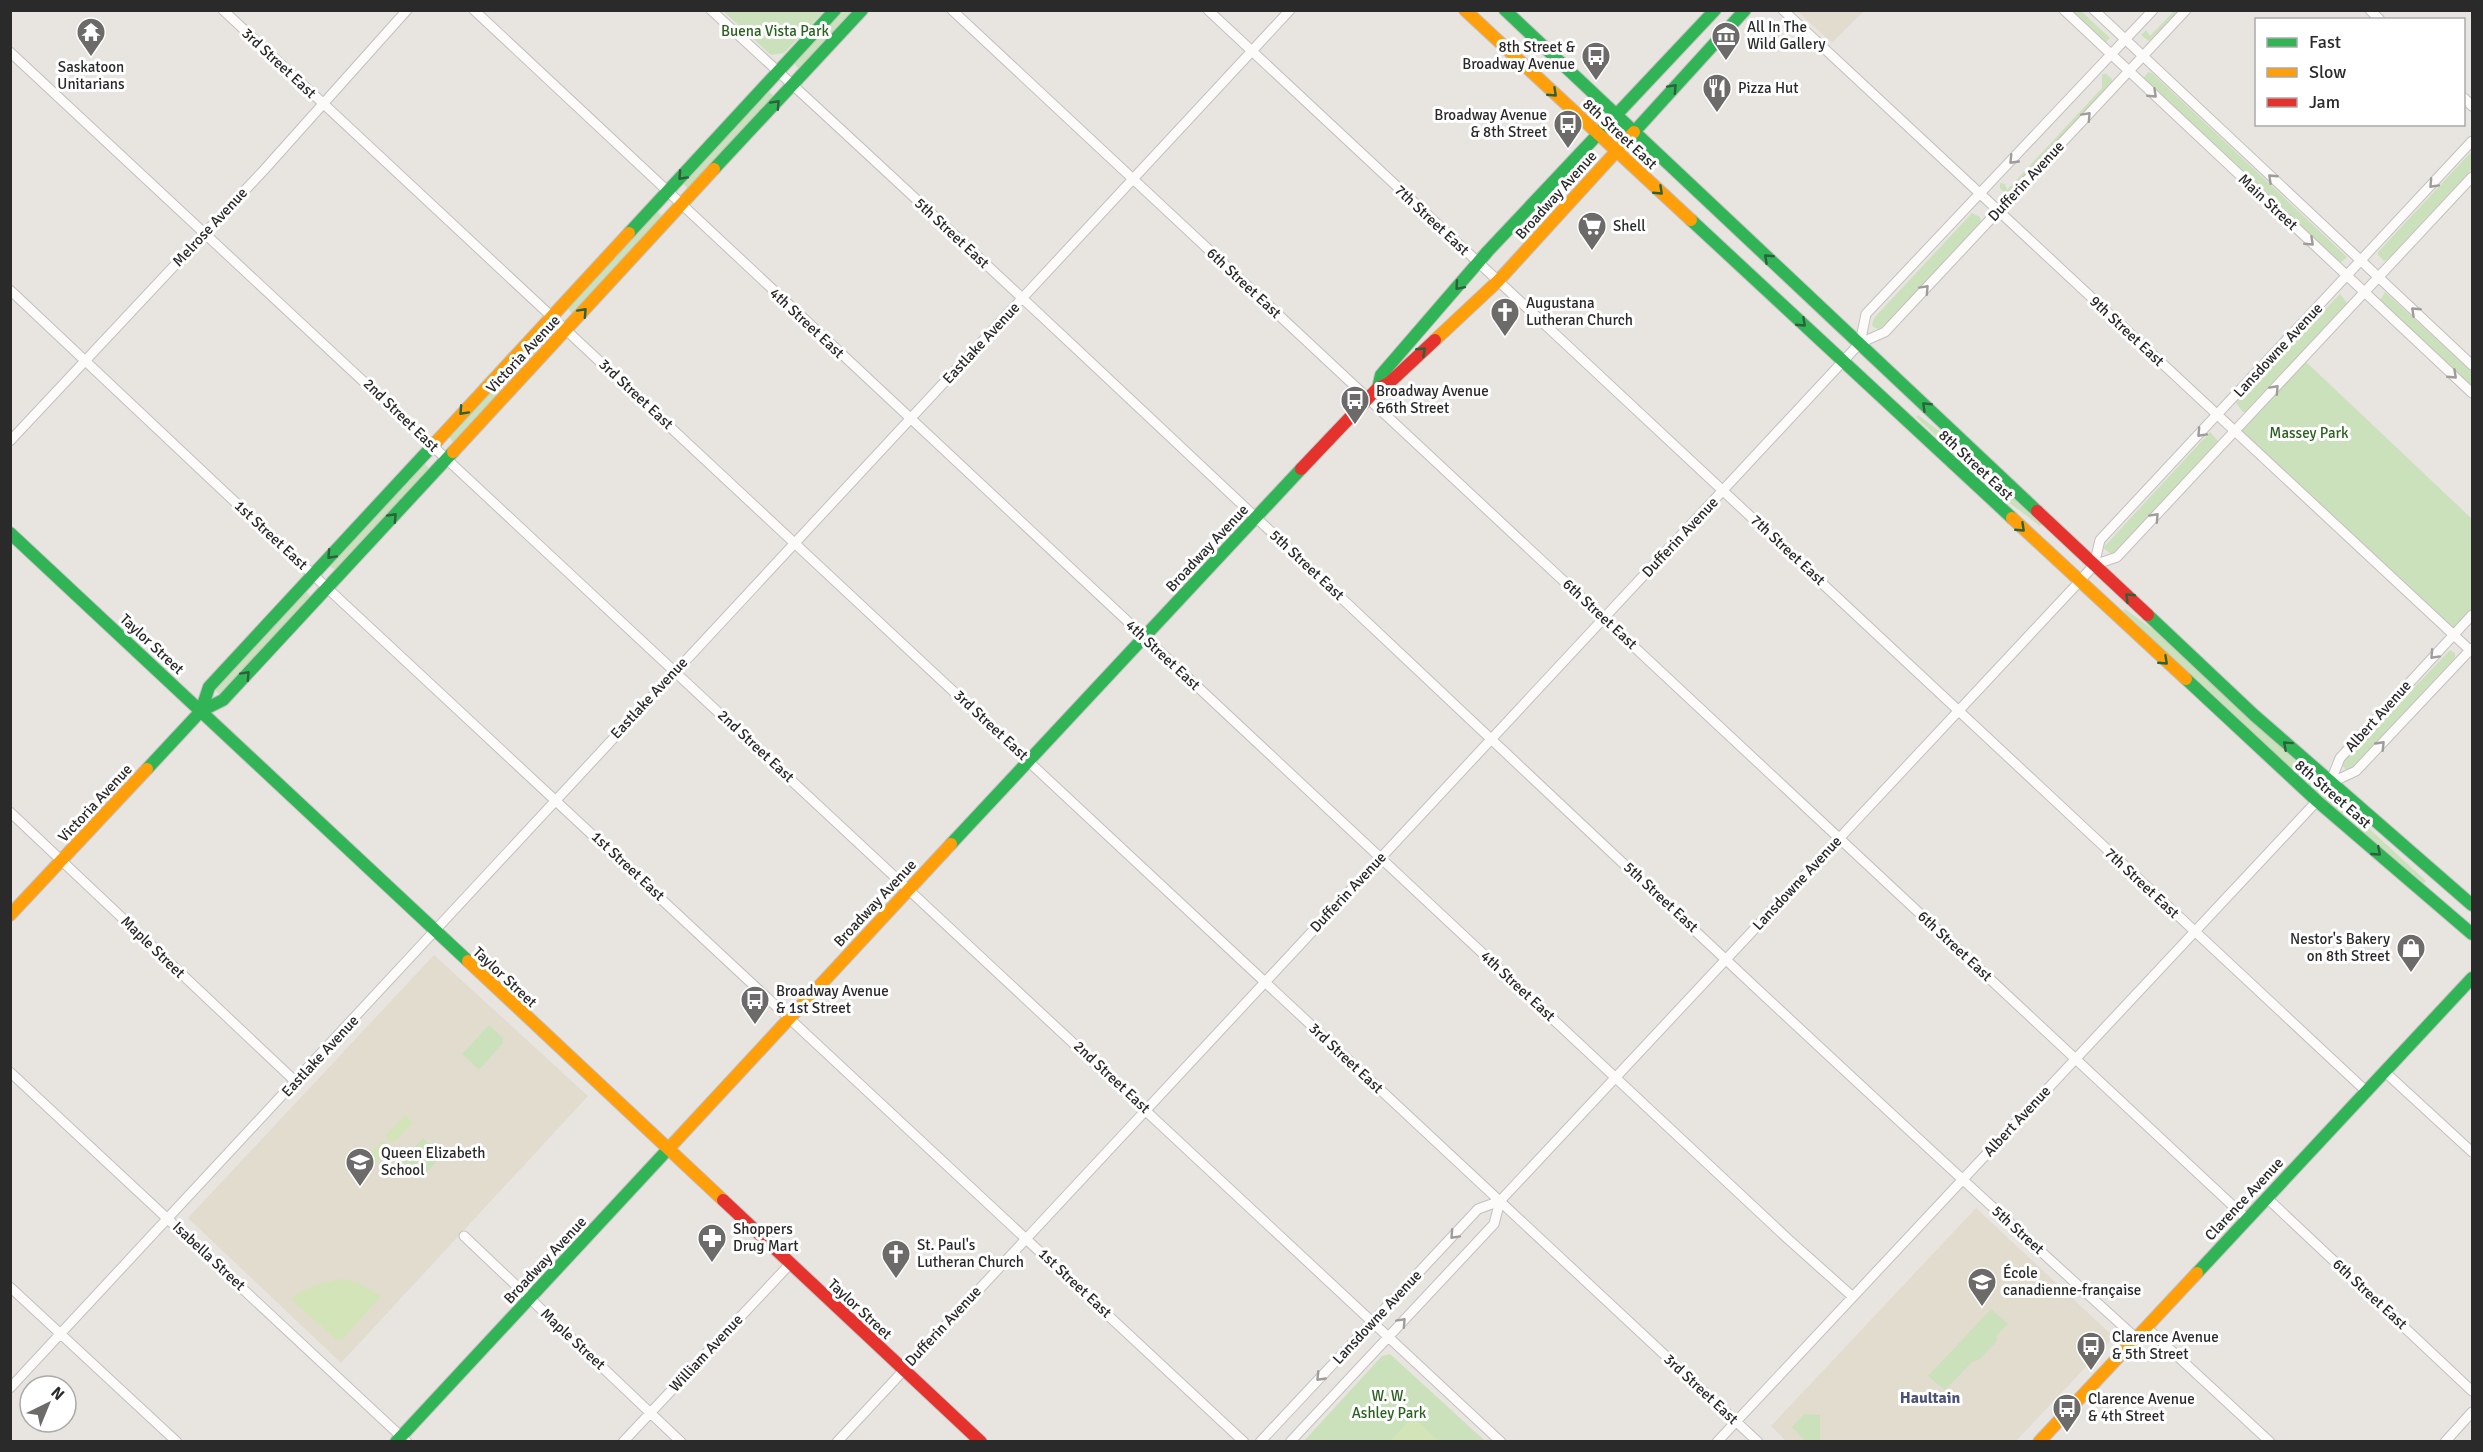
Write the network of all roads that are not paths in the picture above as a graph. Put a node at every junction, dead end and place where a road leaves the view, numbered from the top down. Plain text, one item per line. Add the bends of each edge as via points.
1 (223, 10) edge
2 (407, 10) edge
3 (474, 10) edge
4 (711, 10) edge
5 (835, 10) edge
6 (862, 10) edge
7 (952, 10) edge
8 (1208, 10) edge
9 (1290, 10) edge
10 (1465, 10) edge
11 (1505, 10) edge
12 (1715, 10) edge
13 (1745, 10) edge
14 (1783, 10) edge
15 (2064, 10) edge
16 (2094, 10) edge
17 (2153, 10) edge
18 (2186, 10) edge
19 (2125, 40) junction
20 (10, 52) edge
21 (1252, 52) junction
22 (2112, 55) junction
23 (2142, 56) junction
24 (2129, 71) junction
25 (778, 72) junction
26 (793, 85) junction
27 (322, 104) junction
28 (1618, 116) junction
29 (1634, 131) junction
30 (1598, 135) junction
31 (2472, 141) edge
32 (1616, 151) junction
33 (2472, 177) edge
34 (1133, 178) junction
35 (667, 193) junction
36 (1980, 194) junction
37 (681, 206) junction
38 (1998, 211) junction
39 (205, 232) junction
40 (2361, 260) junction
41 (1478, 263) junction
42 (2346, 277) junction
43 (2379, 278) junction
44 (1498, 281) junction
45 (10, 290) edge
46 (2365, 293) junction
47 (1022, 299) junction
48 (552, 316) junction
49 (567, 329) junction
50 (1860, 343) junction
51 (86, 360) junction
52 (1843, 362) junction
53 (2472, 366) edge
54 (1378, 388) junction
55 (2472, 393) edge
56 (1368, 398) junction
57 (2217, 415) junction
58 (909, 419) junction
59 (2234, 432) junction
60 (10, 441) edge
61 (432, 444) junction
62 (447, 459) junction
63 (1724, 490) junction
64 (1256, 518) junction
65 (10, 533) edge
66 (794, 543) junction
67 (2094, 565) junction
68 (313, 574) junction
69 (2079, 582) junction
70 (328, 588) junction
71 (2472, 615) edge
72 (1604, 618) junction
73 (2454, 634) junction
74 (1144, 638) junction
75 (2472, 650) edge
76 (675, 671) junction
77 (1959, 710) junction
78 (201, 711) junction
79 (1491, 739) junction
80 (1029, 761) junction
81 (2331, 783) junction
82 (556, 799) junction
83 (2317, 801) junction
84 (10, 812) edge
85 (1839, 838) junction
86 (1380, 858) junction
87 (62, 860) junction
88 (909, 889) junction
89 (2472, 905) edge
90 (10, 915) edge
91 (434, 930) junction
92 (2194, 933) junction
93 (2472, 934) edge
94 (1727, 959) junction
95 (2472, 978) edge
96 (1264, 982) junction
97 (789, 1017) junction
98 (2076, 1059) junction
99 (10, 1072) edge
100 (2385, 1072) junction
101 (1616, 1078) junction
102 (296, 1083) junction
103 (2367, 1092) junction
104 (1146, 1109) junction
105 (1901, 1121) joint
106 (667, 1149) junction
107 (2472, 1152) edge
108 (1963, 1179) junction
109 (2267, 1198) junction
110 (1500, 1201) junction
111 (168, 1218) junction
112 (2247, 1219) junction
113 (464, 1236) dead end
114 (1027, 1238) junction
115 (790, 1264) junction
116 (10, 1287) edge
117 (1853, 1297) junction
118 (530, 1298) junction
119 (1372, 1322) junction
120 (2146, 1327) junction
121 (61, 1334) junction
122 (1388, 1337) junction
123 (2136, 1338) junction
124 (903, 1369) junction
125 (10, 1388) edge
126 (2472, 1390) edge
127 (651, 1412) junction
128 (2472, 1412) edge
129 (1736, 1421) junction
130 (401, 1440) edge
131 (177, 1442) edge
132 (623, 1442) edge
133 (681, 1442) edge
134 (837, 1442) edge
135 (981, 1442) edge
136 (1245, 1442) edge
137 (1260, 1442) edge
138 (1290, 1442) edge
139 (1501, 1442) edge
140 (1717, 1442) edge
141 (1758, 1442) edge
142 (2039, 1442) edge
143 (2270, 1442) edge
144 (2445, 1442) edge

1 - 27 street, 3rd Street East
2 - 27 street, Melrose Avenue
3 - 35 street, 4th Street East
4 - 25 street, 5th Street East
5 - 25 main road, Victoria Avenue
6 - 26 main road, Victoria Avenue
7 - 34 street, 6th Street East
8 - 21 street, 7th Street East
9 - 21 street, Eastlake Avenue
10 -> 30 main road, 8th Street East
11 - 28 main road, 8th Street East
12 - 28 main road, Broadway Avenue
29 -> 13 main road, Broadway Avenue
14 - 36 street, 9th Street East
15 - 22 street, Main Street
16 - 19 street, Main Street
17 - 19 street, Dufferin Avenue
18 - 23 street, Dufferin Avenue
19 - 22 street, Dufferin Avenue
19 - 23 street, Main Street
20 - 39 street, 2nd Street East
21 - 34 street, Eastlake Avenue
21 - 41 street, 7th Street East
22 - 24 street, Main Street
22 -> 36 street, Dufferin Avenue
23 - 24 street, Dufferin Avenue
40 -> 23 street, Main Street
38 -> 24 street, Dufferin Avenue
24 -> 42 street, Main Street
25 - 26 street, 5th Street East
25 -> 35 main road, Victoria Avenue
37 -> 26 main road, Victoria Avenue
26 - 47 street, 5th Street East
27 - 39 street, Melrose Avenue
27 - 48 street, 3rd Street East
28 - 29 main road, 8th Street East
28 - 30 main road, Broadway Avenue
29 - 32 main road, Broadway Avenue
50 -> 29 main road, 8th Street East
30 - 32 main road, 8th Street East
30 - 41 main road, Broadway Avenue
31 -> 40 street, Lansdowne Avenue
32 - 44 main road, Broadway Avenue
32 -> 52 main road, 8th Street East
33 - 43 street, Lansdowne Avenue
34 - 47 street, Eastlake Avenue
34 - 56 street, 6th Street East
35 - 37 street, 4th Street East
35 - 48 main road, Victoria Avenue
36 - 38 street, 9th Street East
36 - 50 street, Dufferin Avenue via 1866,314
49 -> 37 main road, Victoria Avenue
37 - 58 street, 4th Street East
50 -> 38 street, Dufferin Avenue via 1885,332
38 - 57 street, 9th Street East
39 - 51 street, Melrose Avenue
39 - 61 street, 2nd Street East
40 - 42 street, Lansdowne Avenue
40 - 43 street, Main Street
41 - 44 street, 7th Street East
41 -> 54 main road, Broadway Avenue via 1381,375
42 - 46 street, Main Street
42 - 57 street, Lansdowne Avenue
43 - 46 street, Lansdowne Avenue
53 -> 43 street, Main Street
54 -> 44 main road, Broadway Avenue via 1389,383
44 - 63 street, 7th Street East
45 - 51 street, 1st Street East
46 -> 55 street, Main Street
59 -> 46 street, Lansdowne Avenue
47 - 58 street, Eastlake Avenue
47 - 64 street, 5th Street East
48 - 49 street, 3rd Street East
48 -> 61 main road, Victoria Avenue
49 - 62 main road, Victoria Avenue
49 - 66 street, 3rd Street East
50 - 52 street, Dufferin Avenue
67 -> 50 main road, 8th Street East
51 - 60 street, Melrose Avenue
51 - 68 street, 1st Street East
52 - 63 street, Dufferin Avenue
52 -> 69 main road, 8th Street East
54 - 56 main road, Broadway Avenue
56 - 64 main road, Broadway Avenue
56 - 72 street, 6th Street East
57 - 59 street, 9th Street East
57 -> 67 street, Lansdowne Avenue via 2100,540
58 - 66 street, Eastlake Avenue
58 - 74 street, 4th Street East
67 -> 59 street, Lansdowne Avenue via 2117,557
59 - 73 street, 9th Street East
61 - 62 street, 2nd Street East
61 -> 68 main road, Victoria Avenue
70 -> 62 main road, Victoria Avenue
62 - 76 street, 2nd Street East
63 - 72 street, Dufferin Avenue
63 - 77 street, 7th Street East
64 - 74 main road, Broadway Avenue
64 - 79 street, 5th Street East
65 - 78 main road, Taylor Street
66 - 76 street, Eastlake Avenue
66 - 80 street, 3rd Street East
67 - 69 street, Lansdowne Avenue
81 -> 67 main road, 8th Street East
68 - 70 street, 1st Street East
68 - 78 main road, Victoria Avenue via 208,687
69 - 77 street, Lansdowne Avenue
69 -> 83 main road, 8th Street East
78 -> 70 main road, Victoria Avenue via 223,700
70 - 82 street, 1st Street East
71 - 73 street, Albert Avenue
72 - 79 street, Dufferin Avenue
72 - 85 street, 6th Street East
73 - 75 street, 9th Street East
73 -> 81 street, Albert Avenue via 2340,758
74 - 80 main road, Broadway Avenue
74 - 86 street, 4th Street East
81 -> 75 street, Albert Avenue via 2356,771
76 - 82 street, Eastlake Avenue
76 - 88 street, 2nd Street East
77 - 85 street, Lansdowne Avenue
77 - 92 street, 7th Street East
78 - 87 main road, Victoria Avenue
78 - 91 main road, Taylor Street
79 - 86 street, Dufferin Avenue
79 - 94 street, 5th Street East
80 - 88 main road, Broadway Avenue
80 - 96 street, 3rd Street East
81 - 89 main road, 8th Street East
82 - 91 street, Eastlake Avenue
82 - 97 street, 1st Street East
83 - 92 street, Albert Avenue
83 -> 93 main road, 8th Street East
84 - 87 street, Maple Street
85 - 94 street, Lansdowne Avenue
85 - 98 street, 6th Street East
86 - 96 street, Dufferin Avenue
86 - 101 street, 4th Street East
87 - 90 main road, Victoria Avenue
87 - 102 street, Maple Street
88 - 97 main road, Broadway Avenue
88 - 104 street, 2nd Street East
91 - 102 street, Eastlake Avenue
91 - 106 main road, Taylor Street
92 - 98 street, Albert Avenue
92 - 103 street, 7th Street East
94 - 101 street, Lansdowne Avenue
94 - 105 street, 5th Street East
95 - 100 main road, Clarence Avenue
96 - 104 street, Dufferin Avenue
96 - 110 street, 3rd Street East
97 - 106 main road, Broadway Avenue
97 - 114 street, 1st Street East
98 - 108 street, Albert Avenue
98 - 112 street, 6th Street East
99 - 111 street, Isabella Street
100 - 103 main road, Clarence Avenue
100 - 107 street
101 - 110 street, Lansdowne Avenue
101 - 117 street, 4th Street East
102 - 111 street, Eastlake Avenue
103 - 109 main road, Clarence Avenue
104 - 114 street, Dufferin Avenue
104 - 119 street, 2nd Street East
105 - 108 street, 5th Street
106 - 115 main road, Taylor Street
106 - 118 main road, Broadway Avenue
108 - 117 street, Albert Avenue
108 - 123 street, 5th Street
109 - 112 main road, Clarence Avenue
109 - 126 street, 6th Street East
110 -> 119 street, Lansdowne Avenue via 1478,1209
122 -> 110 street, Lansdowne Avenue via 1494,1224
110 - 129 street, 3rd Street East
111 - 121 street, Eastlake Avenue
111 - 130 street, Isabella Street
112 - 120 main road, Clarence Avenue
113 - 118 street, Maple Street
114 - 124 street, Dufferin Avenue
114 - 136 street, 1st Street East
115 - 124 main road, Taylor Street
115 - 127 street, William Avenue
116 - 121 street
117 - 129 street, Albert Avenue
118 - 127 street, Maple Street
118 - 130 main road, Broadway Avenue
119 - 122 street, 2nd Street East
119 -> 137 street, Lansdowne Avenue
120 - 123 main road, Clarence Avenue
120 - 143 street
121 - 125 street, Eastlake Avenue
121 - 131 street
122 - 138 street, Lansdowne Avenue
122 - 139 street, 2nd Street East
123 - 142 main road, Clarence Avenue
124 - 134 street, Dufferin Avenue
124 - 135 main road, Taylor Street
127 - 132 street, William Avenue
127 - 133 street, Maple Street
128 - 144 street
129 - 140 street, Albert Avenue
129 - 141 street, 3rd Street East

